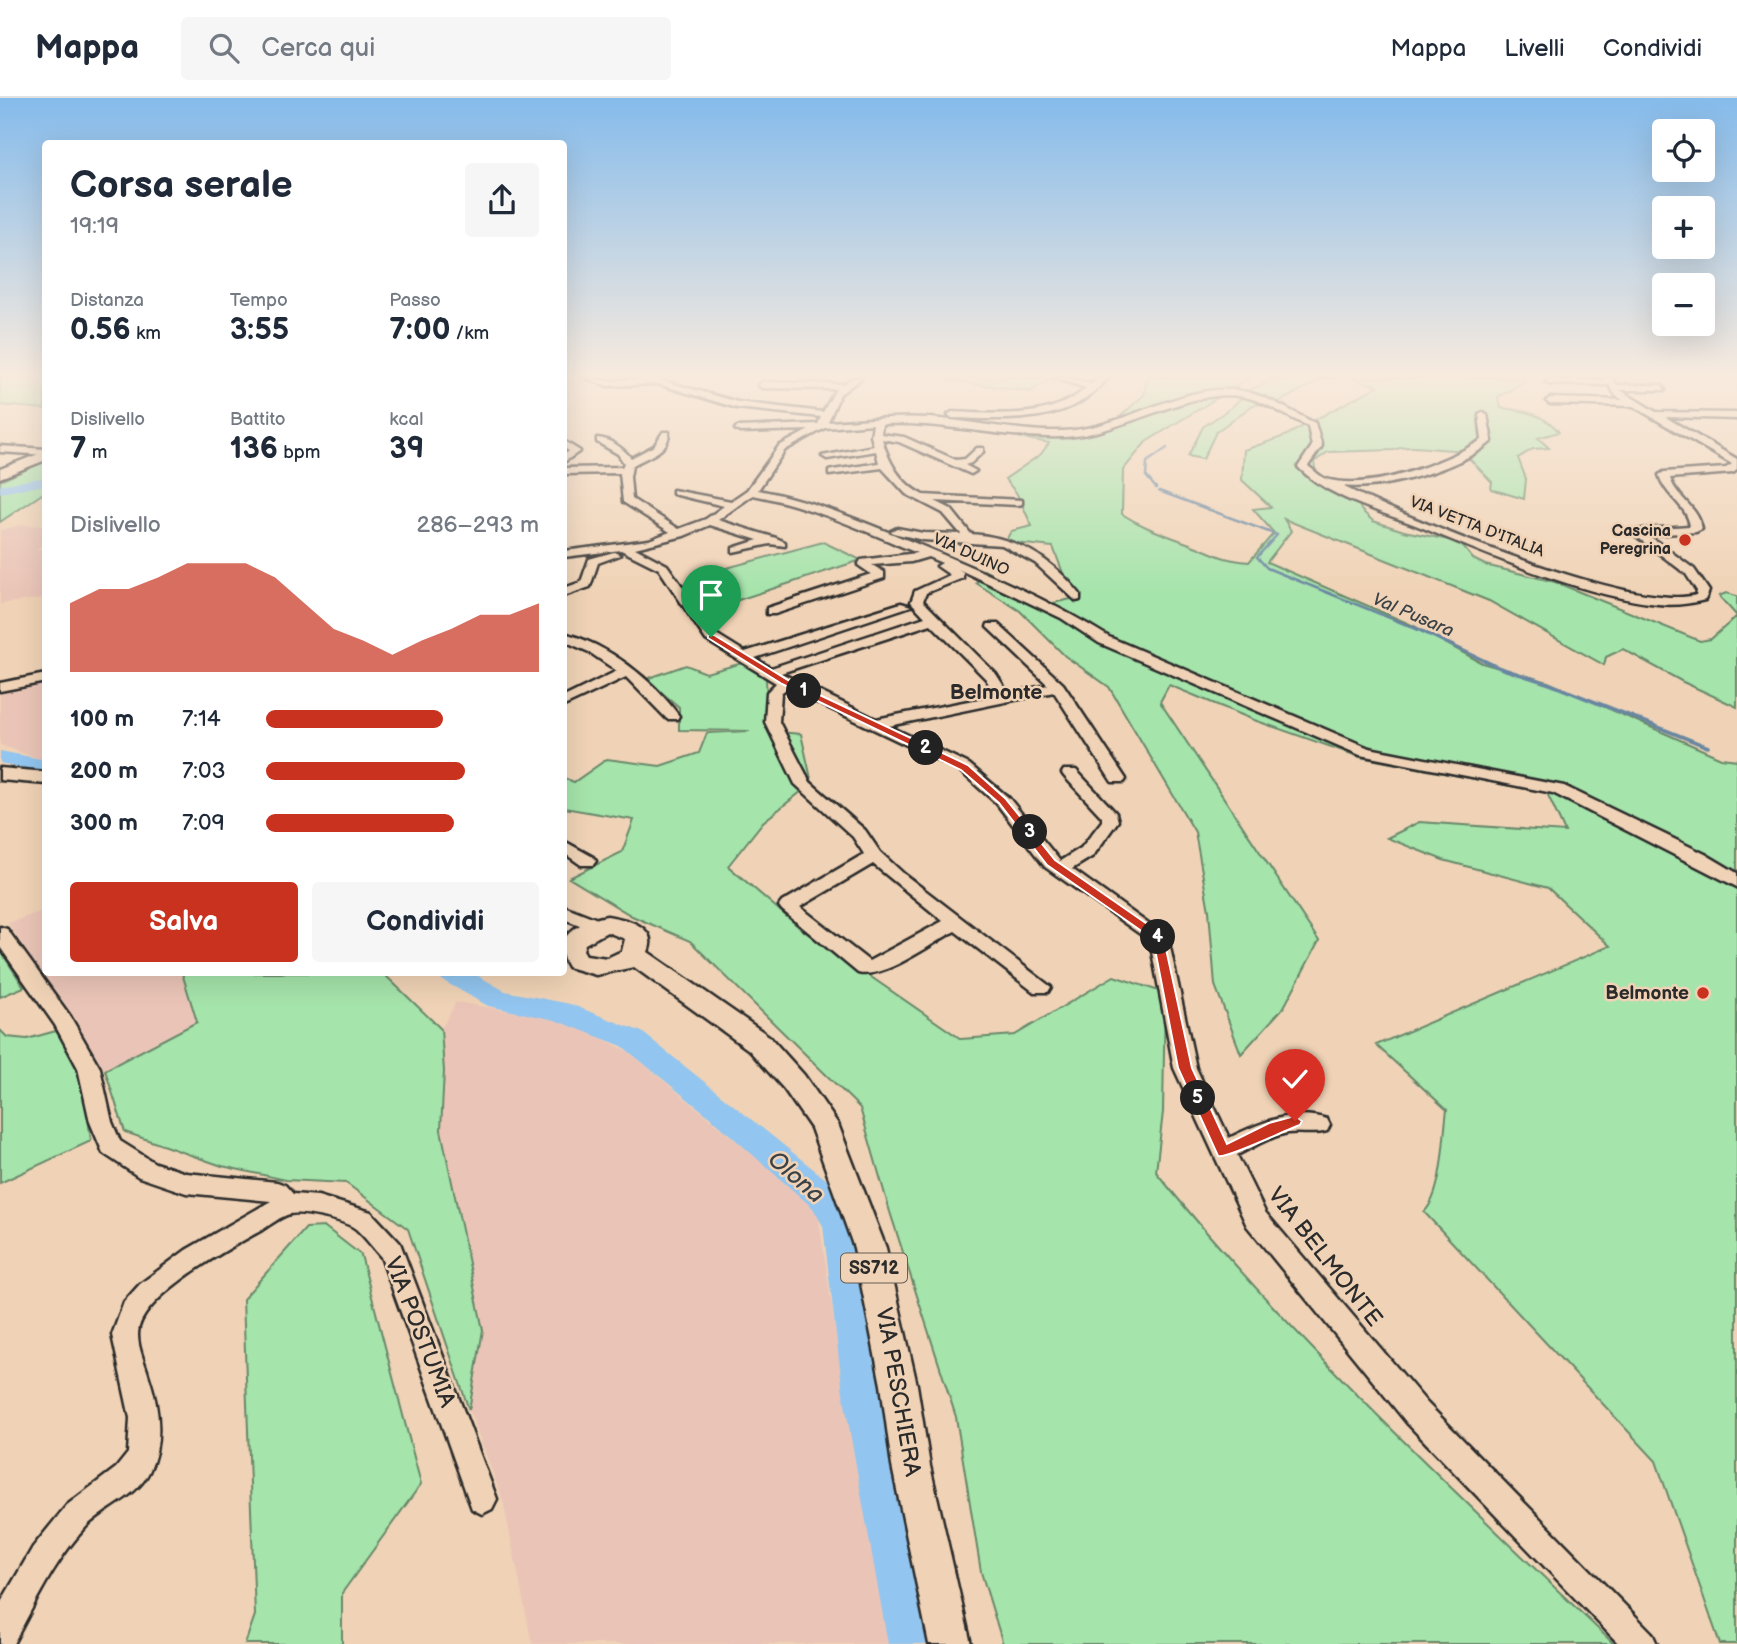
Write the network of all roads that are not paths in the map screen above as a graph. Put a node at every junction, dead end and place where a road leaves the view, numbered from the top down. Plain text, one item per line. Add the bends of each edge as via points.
1 (11, 450) edge
2 (618, 450) edge
3 (657, 450) edge
4 (780, 450) edge
5 (847, 450) edge
6 (881, 450) edge
7 (924, 450) edge
8 (980, 450) dead end
9 (1314, 450) edge
10 (1471, 450) edge
11 (1713, 450) edge
12 (42, 454) edge
13 (42, 456) edge
14 (827, 456) dead end
15 (953, 464) junction
16 (1737, 464) edge
17 (885, 465) junction
18 (628, 466) junction
19 (567, 471) edge
20 (971, 471) dead end
21 (1305, 472) junction
22 (833, 473) dead end
23 (0, 474) edge
24 (677, 492) dead end
25 (751, 492) junction
26 (780, 496) junction
27 (923, 496) junction
28 (1018, 502) dead end
29 (810, 504) dead end
30 (735, 505) junction
31 (837, 515) junction
32 (710, 521) junction
33 (666, 524) junction
34 (695, 528) junction
35 (966, 533) dead end
36 (680, 534) junction
37 (627, 549) junction
38 (569, 550) edge
39 (737, 550) dead end
40 (925, 554) junction
41 (593, 561) junction
42 (567, 565) edge
43 (567, 591) edge
44 (1076, 597) dead end
45 (905, 606) dead end
46 (771, 611) dead end
47 (933, 620) junction
48 (993, 627) dead end
49 (567, 638) edge
50 (743, 657) junction
51 (624, 673) junction
52 (777, 677) junction
53 (42, 679) edge
54 (0, 687) edge
55 (1058, 687) junction
56 (567, 697) edge
57 (996, 700) junction
58 (672, 716) dead end
59 (875, 724) junction
60 (0, 774) edge
61 (1070, 774) dead end
62 (42, 778) edge
63 (1118, 779) dead end
64 (567, 848) edge
65 (874, 856) junction
66 (587, 861) dead end
67 (1060, 869) junction
68 (1737, 881) edge
69 (956, 922) junction
70 (0, 933) edge
71 (576, 938) edge
72 (634, 964) junction
73 (1041, 987) dead end
74 (1319, 1125) dead end
75 (1223, 1152) junction
76 (287, 1204) junction
77 (482, 1499) dead end
78 (0, 1636) edge
79 (950, 1644) edge
80 (1641, 1644) edge

1 - 12 street
2 - 18 street
3 - 18 street
4 - 25 street
5 - 14 street
6 - 17 street
7 - 15 street
8 - 15 street via 968,461
9 - 21 street via 1303,467
10 - 21 street via 1442,466 1410,475 1339,484
11 - 16 street, VIA VETTA D'ITALIA
13 - 23 main road
15 - 20 street
16 - 21 street, VIA VETTA D'ITALIA via 1729,471 1664,475 1669,490 1687,504 1696,529 1643,532 1642,536 1700,585 1701,597 1684,601 1633,596 1564,576 1376,506
17 - 22 street
17 - 27 street via 910,492
18 - 19 street
18 - 33 street via 627,500
24 - 30 street
25 - 26 street, VIA DUINO
25 - 30 street
26 - 29 street
26 - 31 street, VIA DUINO
27 - 28 street
27 - 35 street via 947,511
30 - 32 street
31 - 40 street, VIA DUINO
31 - 44 street via 910,535 994,540 1019,547
32 - 34 street
32 - 39 street via 777,542
33 - 34 street
33 - 36 street
34 - 36 street
36 - 37 street
37 - 38 street
37 - 41 street
37 - 50 street, VIA BELMONTE via 663,567 711,637
40 - 46 street via 865,562 880,575
40 - 47 street via 959,575 921,591 916,598
40 - 68 street, VIA DUINO via 1065,615 1104,640 1227,696 1365,752 1558,789
41 - 42 street
41 - 43 street via 586,584
45 - 50 street
47 - 52 street
47 - 57 street via 991,677 998,688
48 - 55 street
49 - 51 street via 595,649
50 - 52 street, VIA BELMONTE
51 - 56 street
51 - 58 street via 641,682
52 - 59 street, VIA BELMONTE
52 - 65 street via 772,722 803,784 859,835
53 - 54 street
55 - 57 street
55 - 63 street
57 - 59 street
59 - 67 street, VIA BELMONTE via 942,755 982,780
60 - 62 main road
61 - 67 street via 1110,821 1087,852
64 - 66 street
65 - 69 street
65 - 69 street via 788,906 865,968 877,966
67 - 75 street, VIA BELMONTE via 1159,938 1185,1068
69 - 73 street
70 - 76 street, VIA POSTUMIA via 64,1021 89,1068 111,1147 147,1170 186,1183 277,1192
71 - 72 main road, VIA PESCHIERA / SS712
71 - 72 main road, VIA PESCHIERA / SS712 via 617,924 632,930 638,942
72 - 79 main road, VIA PESCHIERA / SS712 via 699,999 759,1043 824,1124 870,1248
74 - 75 street via 1295,1121
75 - 80 street, VIA BELMONTE via 1256,1219 1417,1413
76 - 77 street, VIA POSTUMIA via 318,1206 362,1219 391,1251
76 - 78 street via 178,1270 141,1297 130,1312 125,1331 146,1439 137,1465 79,1514 52,1544

